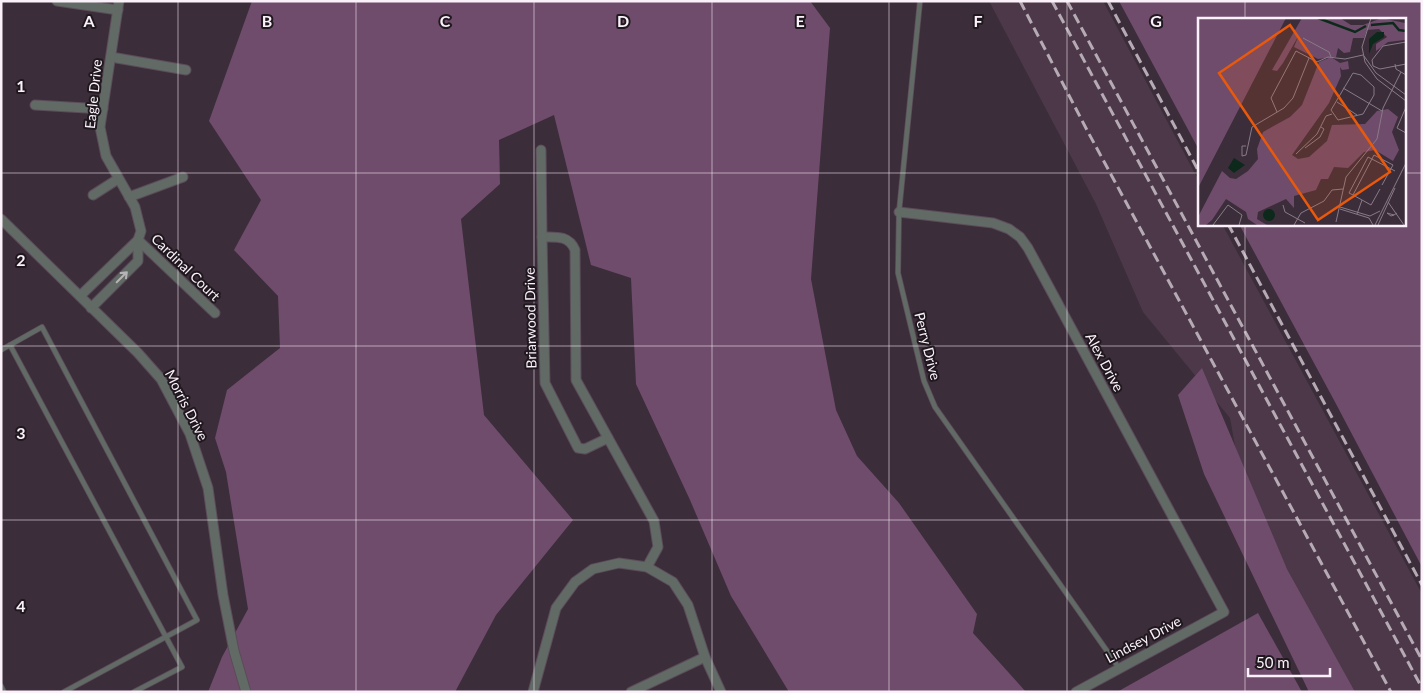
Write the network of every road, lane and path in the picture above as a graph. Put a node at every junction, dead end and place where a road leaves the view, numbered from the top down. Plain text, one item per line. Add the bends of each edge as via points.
1 (57, 1) edge
2 (920, 1) edge
3 (118, 5) edge
4 (111, 57) junction
5 (186, 70) dead end
6 (35, 105) dead end
7 (103, 109) junction
8 (541, 150) dead end
9 (183, 177) dead end
10 (118, 179) junction
11 (93, 195) dead end
12 (129, 197) junction
13 (899, 212) junction
14 (1, 219) edge
15 (542, 237) junction
16 (138, 240) junction
17 (80, 296) junction
18 (92, 308) junction
19 (214, 313) dead end
20 (10, 345) junction
21 (1, 350) edge
22 (608, 438) junction
23 (647, 567) junction
24 (1224, 612) joint
25 (167, 638) junction
26 (705, 657) junction
27 (1119, 668) junction
28 (1, 686) edge
29 (4, 692) edge
30 (64, 692) edge
31 (134, 692) edge
32 (246, 692) edge
33 (533, 692) edge
34 (631, 692) edge
35 (721, 692) edge
36 (1076, 692) edge

1 - 3 street
2 - 13 lane, Perry Drive
3 - 4 street, Eagle Drive
4 - 5 street
4 - 7 street, Eagle Drive
6 - 7 street
7 - 10 street, Eagle Drive via 100,127 106,156
8 - 15 street, Briarwood Drive
9 - 12 street
10 - 11 street
10 - 12 street, Eagle Drive
12 - 16 street, Eagle Drive via 141,231
13 - 24 street, Alex Drive via 993,223 1020,236
13 - 27 lane, Perry Drive via 898,273 924,381 935,407
14 - 17 street, Morris Drive
15 - 22 street via 568,239 575,250 576,380
15 - 22 street, Briarwood Drive via 544,382 578,448 585,449
16 - 17 street
18 -> 16 street, Eagle Drive via 138,261
16 - 19 street, Cardinal Court
17 - 18 street, Morris Drive
18 - 32 street, Morris Drive via 161,379 190,434 208,488 226,614
20 - 21 lane
20 - 25 lane
20 - 25 lane via 42,327 198,620
22 - 23 street via 654,521 658,547
23 - 26 street via 673,582 688,606
23 - 33 street via 619,562 593,569 575,582 556,608
24 - 27 street, Lindsey Drive
25 - 30 lane
25 - 31 lane via 182,667
26 - 34 street
26 - 35 street
27 - 36 street, Lindsey Drive
28 - 29 lane

